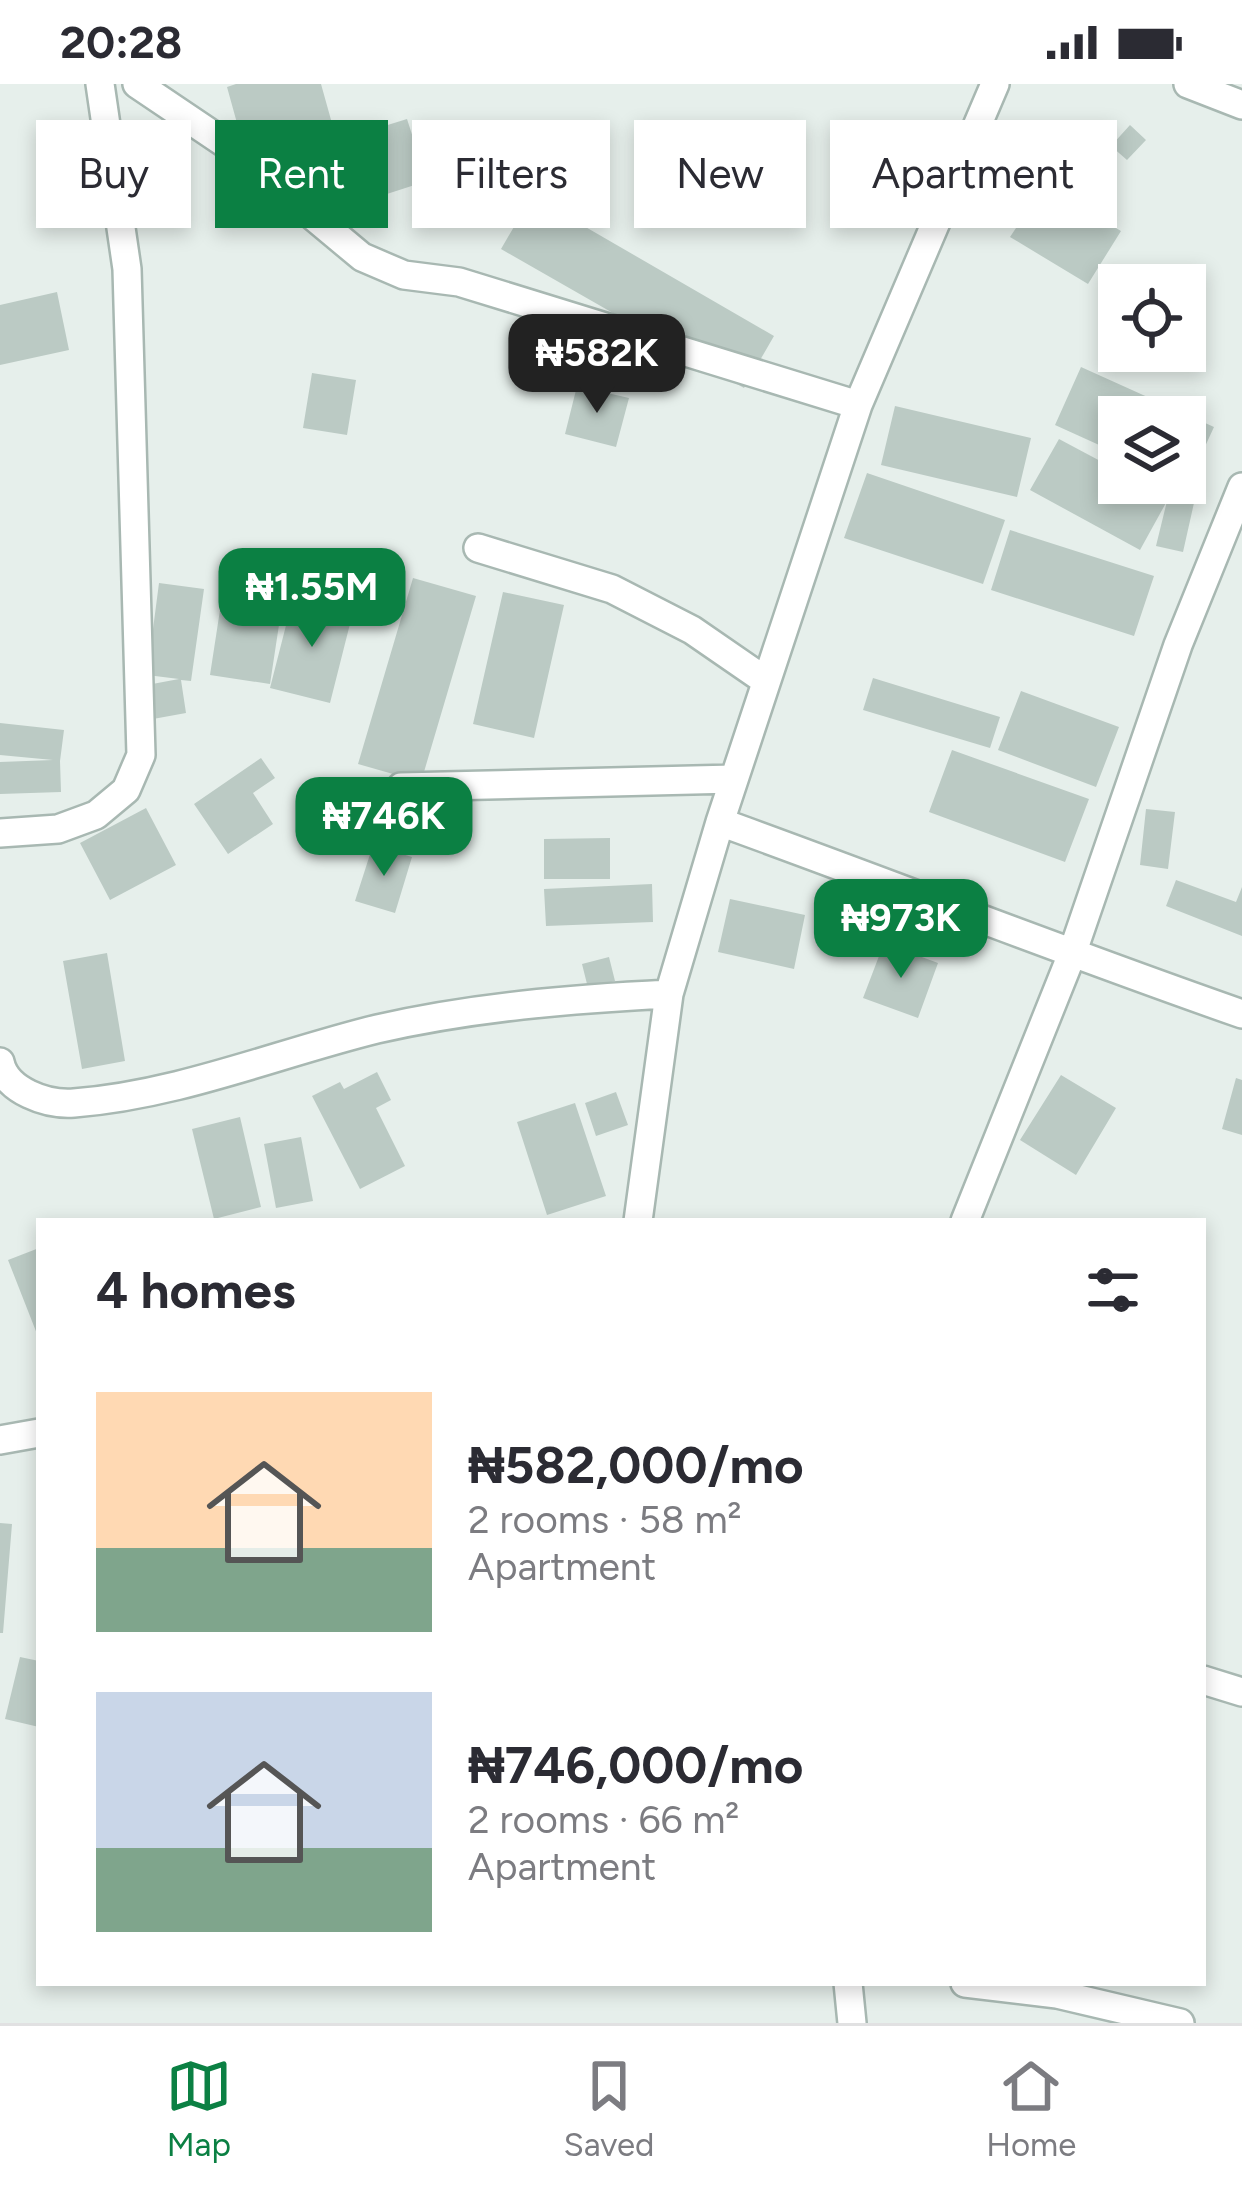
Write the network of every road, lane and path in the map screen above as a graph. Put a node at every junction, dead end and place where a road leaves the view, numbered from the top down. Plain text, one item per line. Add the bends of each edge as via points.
1 (100, 84) edge
2 (137, 84) edge
3 (994, 84) edge
4 (1191, 84) edge
5 (1242, 105) edge
6 (858, 405) junction
7 (1242, 487) edge
8 (478, 548) dead end
9 (766, 681) junction
10 (734, 779) junction
11 (401, 787) dead end
12 (720, 822) junction
13 (0, 832) edge
14 (1072, 954) junction
15 (669, 994) junction
16 (1242, 1014) edge
17 (0, 1062) edge
18 (638, 1218) edge
19 (966, 1218) edge
20 (36, 1434) edge
21 (0, 1440) edge
22 (1206, 1681) edge
23 (1242, 1692) edge
24 (848, 1986) edge
25 (990, 1986) edge
26 (852, 2023) edge
27 (1180, 2023) edge

1 - 13 street via 127,268 141,755 126,790 96,815 58,829
2 - 6 street via 229,146 362,257
3 - 6 street
4 - 5 street
6 - 9 street
7 - 14 street via 1178,645
8 - 9 street via 612,590 692,630
9 - 10 street
10 - 11 street
10 - 12 street
12 - 14 street
12 - 15 street
14 - 16 street
14 - 19 street
15 - 17 street via 550,1000 380,1029 175,1087 69,1104 26,1095
15 - 18 street
20 - 21 street
22 - 23 street
24 - 26 street
25 - 27 street

